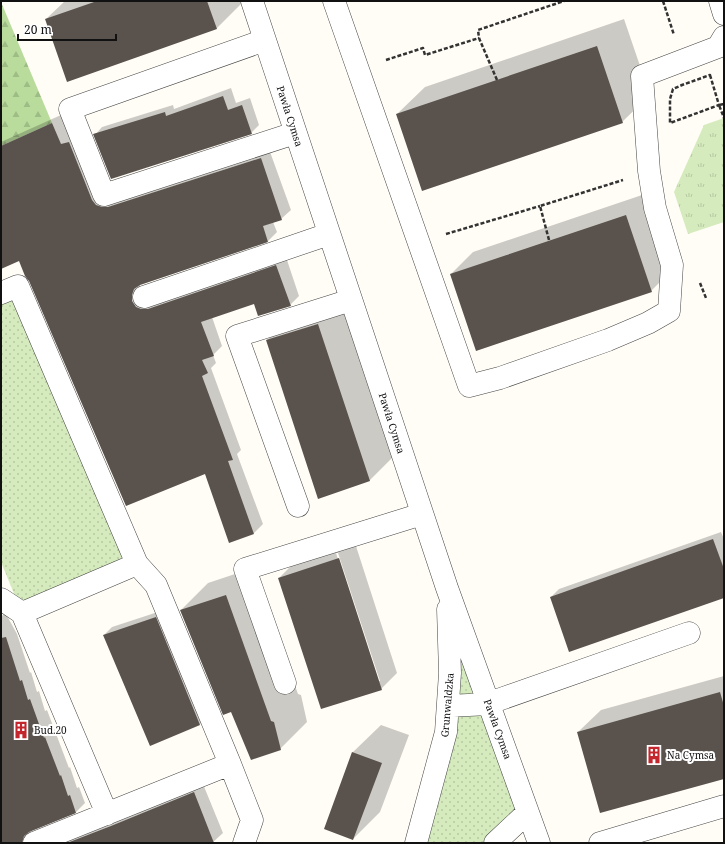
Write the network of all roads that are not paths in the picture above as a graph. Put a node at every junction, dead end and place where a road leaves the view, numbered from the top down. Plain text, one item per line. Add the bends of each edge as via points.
1 (252, 1) edge
2 (334, 1) edge
3 (720, 1) edge
4 (724, 14) edge
5 (724, 37) edge
6 (265, 40) junction
7 (295, 133) junction
8 (329, 234) junction
9 (1, 293) edge
10 (144, 297) dead end
11 (351, 300) junction
12 (298, 506) dead end
13 (422, 514) junction
14 (137, 564) junction
15 (447, 588) junction
16 (1, 599) edge
17 (22, 613) junction
18 (689, 633) dead end
19 (285, 683) dead end
20 (489, 704) junction
21 (448, 706) junction
22 (230, 764) junction
23 (724, 806) edge
24 (528, 812) junction
25 (107, 814) junction
26 (34, 843) edge
27 (244, 843) edge
28 (416, 843) edge
29 (495, 843) edge
30 (539, 843) edge
31 (600, 843) edge

1 - 6 street, Pawła Cymsa
2 - 5 street via 469,386 500,378 608,340 648,323 669,310 672,265 655,208 649,171 642,76 718,47
3 - 4 street
6 - 7 street, Pawła Cymsa
6 - 7 street via 70,108 104,195
7 - 8 street, Pawła Cymsa
8 - 10 street
8 - 11 street, Pawła Cymsa
9 - 14 street via 18,286
11 - 12 street via 237,336
11 - 13 street, Pawła Cymsa
13 - 15 street, Pawła Cymsa
13 - 19 street via 245,569
14 - 17 street
14 - 22 street via 156,585
15 - 20 street, Pawła Cymsa
15 - 21 street, Grunwaldzka via 450,673
16 - 17 street
17 - 25 street
18 - 20 street
20 - 21 street
20 - 24 street, Pawła Cymsa
21 - 28 street, Grunwaldzka via 446,732
22 - 25 street
22 - 27 street via 252,820
23 - 31 street
24 - 29 street
24 - 30 street, Pawła Cymsa
25 - 26 street

